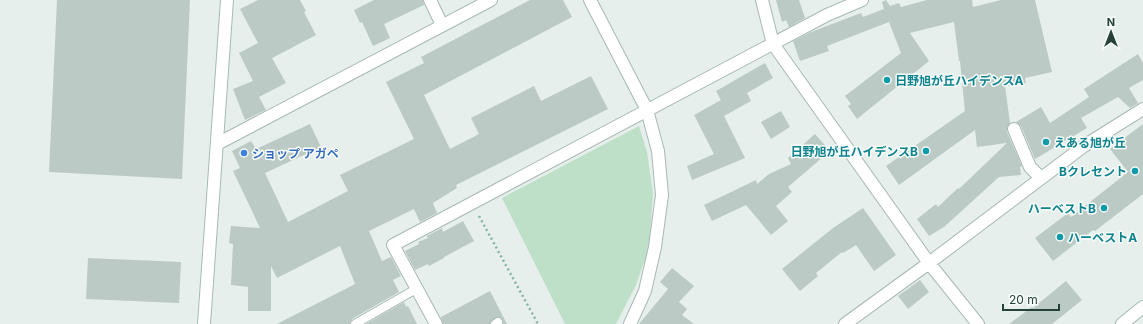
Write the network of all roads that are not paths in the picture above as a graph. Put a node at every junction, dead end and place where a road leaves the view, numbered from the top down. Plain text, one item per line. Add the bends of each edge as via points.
1 (227, 0) edge
2 (430, 0) edge
3 (491, 0) edge
4 (590, 0) edge
5 (762, 0) edge
6 (862, 0) edge
7 (442, 25) junction
8 (773, 44) junction
9 (1143, 109) edge
10 (647, 110) junction
11 (1014, 129) dead end
12 (217, 144) junction
13 (1041, 178) junction
14 (929, 263) junction
15 (416, 289) junction
16 (1143, 307) edge
17 (204, 324) edge
18 (355, 324) edge
19 (436, 324) edge
20 (630, 324) edge
21 (845, 324) edge
22 (978, 324) edge
23 (1122, 324) edge

1 - 12 street
2 - 7 street
3 - 7 street
4 - 10 street
5 - 8 street
6 - 8 street via 827,15
7 - 12 street
8 - 10 street
8 - 14 street
9 - 13 street via 1084,146
10 - 15 street via 393,245
10 - 20 street via 658,151 662,195 655,247 645,291
11 - 13 street via 1030,167
12 - 17 street
13 - 14 street
14 - 21 street
14 - 22 street
15 - 18 lane
15 - 19 street
16 - 23 street

